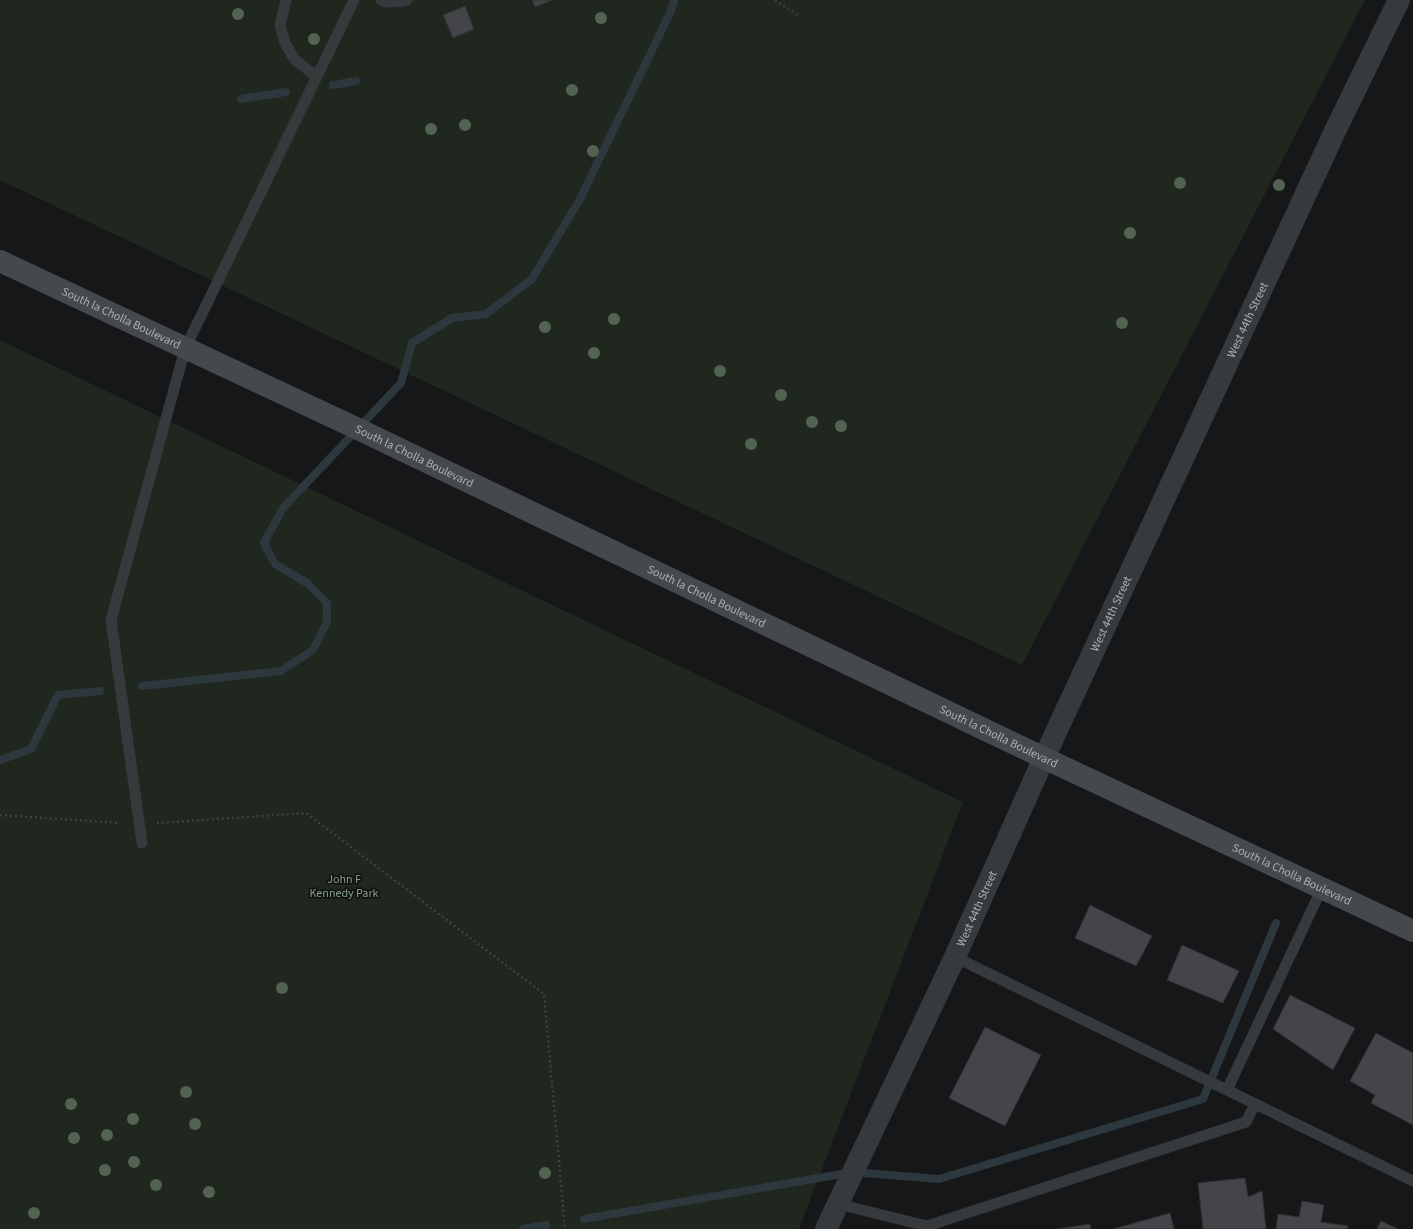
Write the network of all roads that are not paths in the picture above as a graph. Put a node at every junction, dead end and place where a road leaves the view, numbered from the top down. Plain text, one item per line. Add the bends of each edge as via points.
1 (286, 0) edge
2 (354, 0) edge
3 (381, 0) edge
4 (407, 0) edge
5 (1399, 0) edge
6 (316, 76) junction
7 (0, 261) edge
8 (184, 349) junction
9 (1044, 758) junction
10 (142, 843) dead end
11 (1322, 888) junction
12 (1413, 931) edge
13 (955, 957) junction
14 (1227, 1090) junction
15 (1255, 1104) junction
16 (1413, 1181) edge
17 (838, 1204) junction
18 (826, 1229) edge

1 - 6 lane via 280,25 285,43 295,60
2 - 6 lane
3 - 4 lane
5 - 9 street, West 44th Street via 1336,129
6 - 8 lane
7 - 8 main road, South la Cholla Boulevard
8 - 9 main road, South la Cholla Boulevard
8 - 10 lane via 112,620
9 - 11 main road, South la Cholla Boulevard
9 - 13 street, West 44th Street
11 - 12 main road, South la Cholla Boulevard
11 - 14 lane
13 - 14 lane
13 - 17 street, West 44th Street
14 - 15 lane
15 - 16 lane
15 - 17 lane via 1246,1122 927,1226
17 - 18 street, West 44th Street

